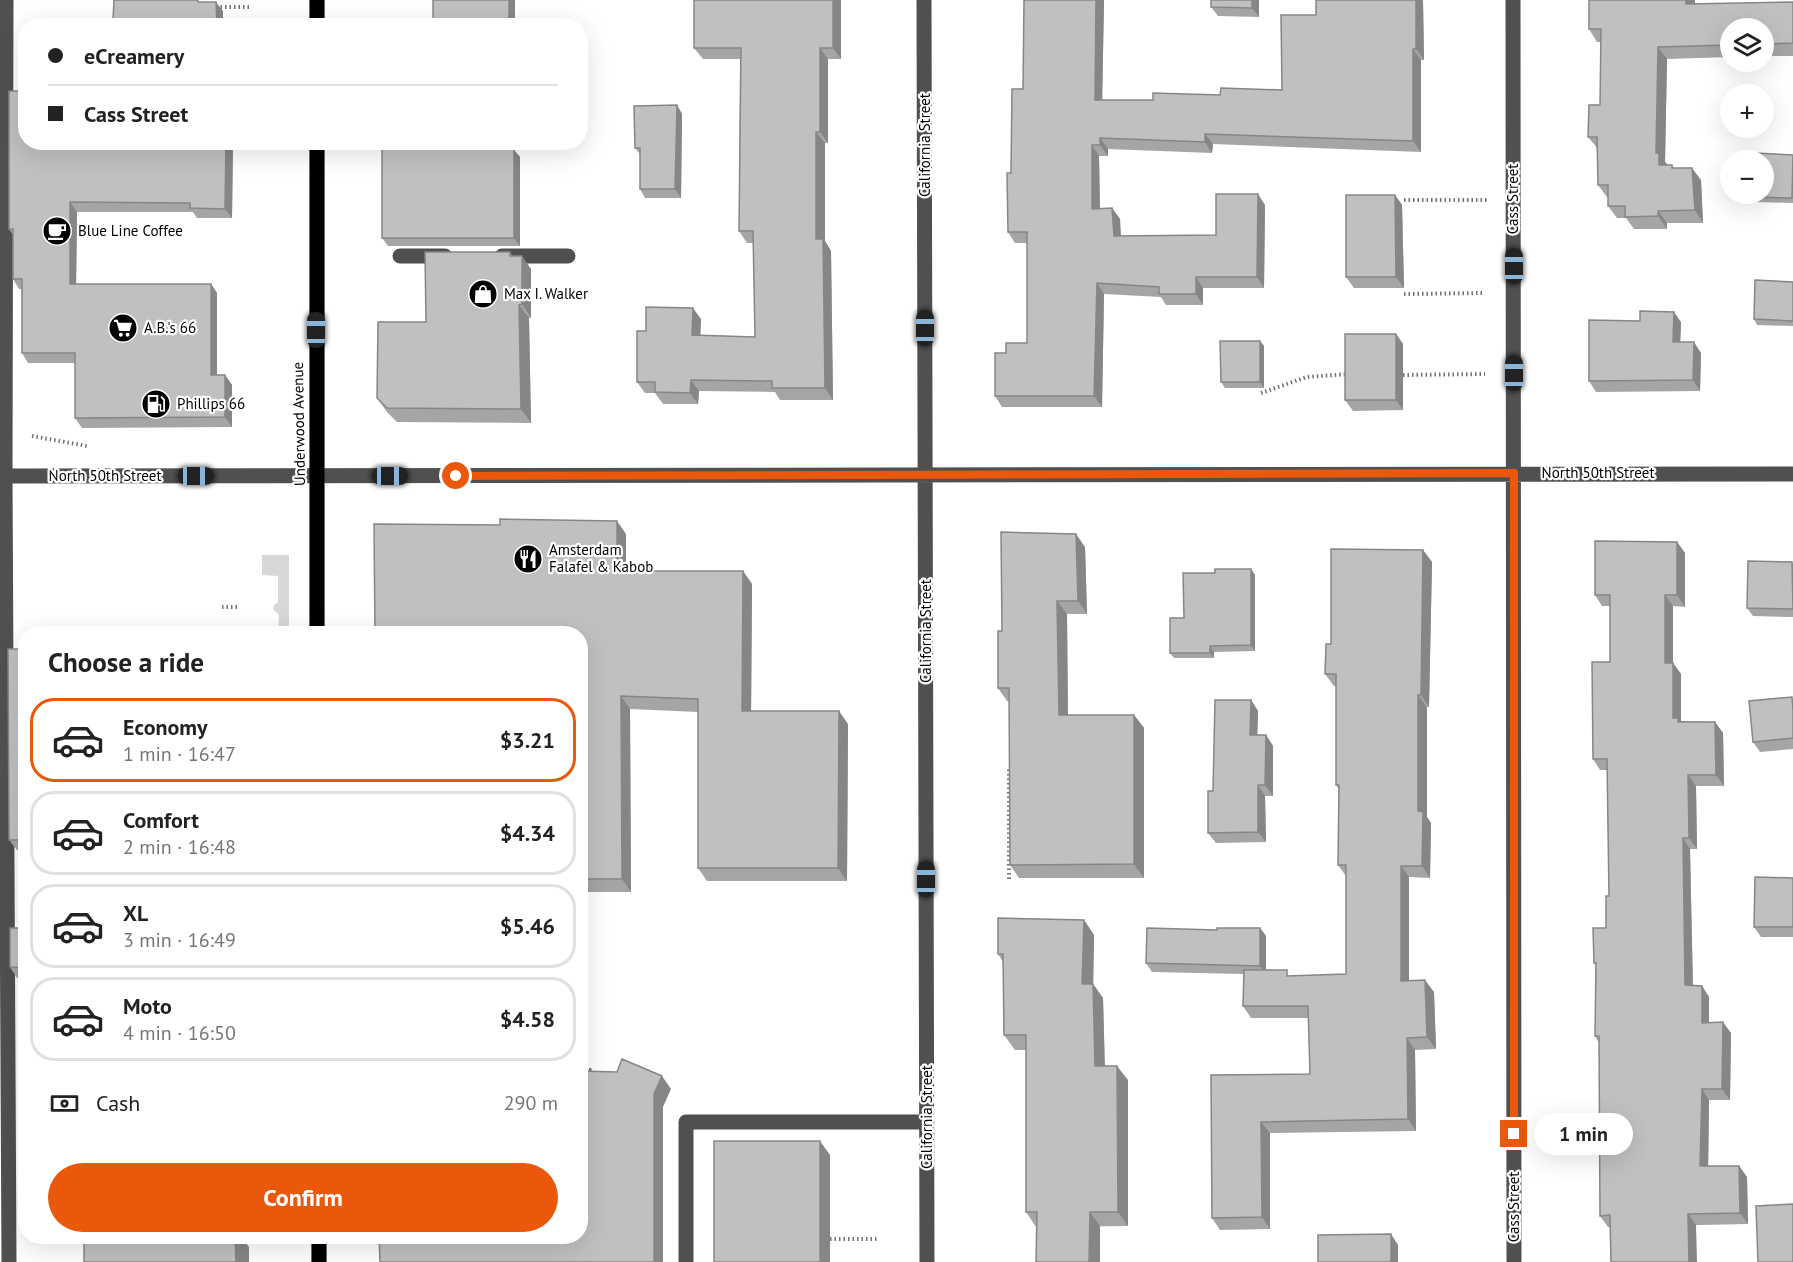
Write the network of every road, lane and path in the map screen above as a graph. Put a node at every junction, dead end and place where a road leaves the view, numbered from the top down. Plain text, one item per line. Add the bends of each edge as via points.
1 (6, 0) edge
2 (317, 0) edge
3 (924, 0) edge
4 (1513, 0) edge
5 (212, 7) edge
6 (250, 7) dead end
7 (317, 18) edge
8 (316, 150) edge
9 (1404, 200) dead end
10 (1488, 200) dead end
11 (400, 255) edge
12 (456, 256) edge
13 (489, 256) edge
14 (568, 256) dead end
15 (1489, 293) dead end
16 (1404, 294) dead end
17 (1353, 374) edge
18 (1489, 374) dead end
19 (1403, 375) dead end
20 (1261, 393) edge
21 (5, 431) junction
22 (91, 447) dead end
23 (1514, 473) junction
24 (1793, 474) edge
25 (925, 475) junction
26 (3, 476) edge
27 (318, 476) junction
28 (222, 607) dead end
29 (240, 608) dead end
30 (317, 626) edge
31 (1009, 763) edge
32 (1009, 798) junction
33 (1019, 798) edge
34 (1009, 879) edge
35 (588, 1070) edge
36 (590, 1082) edge
37 (927, 1122) junction
38 (830, 1239) dead end
39 (879, 1239) dead end
40 (319, 1244) edge
41 (9, 1262) edge
42 (319, 1262) edge
43 (686, 1262) edge
44 (927, 1262) edge
45 (1514, 1262) edge

1 - 21 street
2 - 7 main road
3 - 25 street, California Street
4 - 23 street, Cass Street
5 - 6 path
8 - 27 main road, Underwood Avenue
9 - 10 path
11 - 12 street
13 - 14 street
15 - 16 path
17 - 20 path via 1307,377
18 - 19 path
21 - 22 path
21 - 26 street
23 - 24 street, North 50th Street
23 - 25 street, North 50th Street
23 - 45 street, Cass Street
25 - 27 street, North 50th Street
25 - 37 street, California Street
26 - 27 street, North 50th Street
26 - 41 street
27 - 30 main road, Underwood Avenue
28 - 29 path
31 - 32 path
32 - 33 path
32 - 34 path
35 - 36 path
37 - 43 street via 686,1122
37 - 44 street, California Street
38 - 39 path
40 - 42 main road

